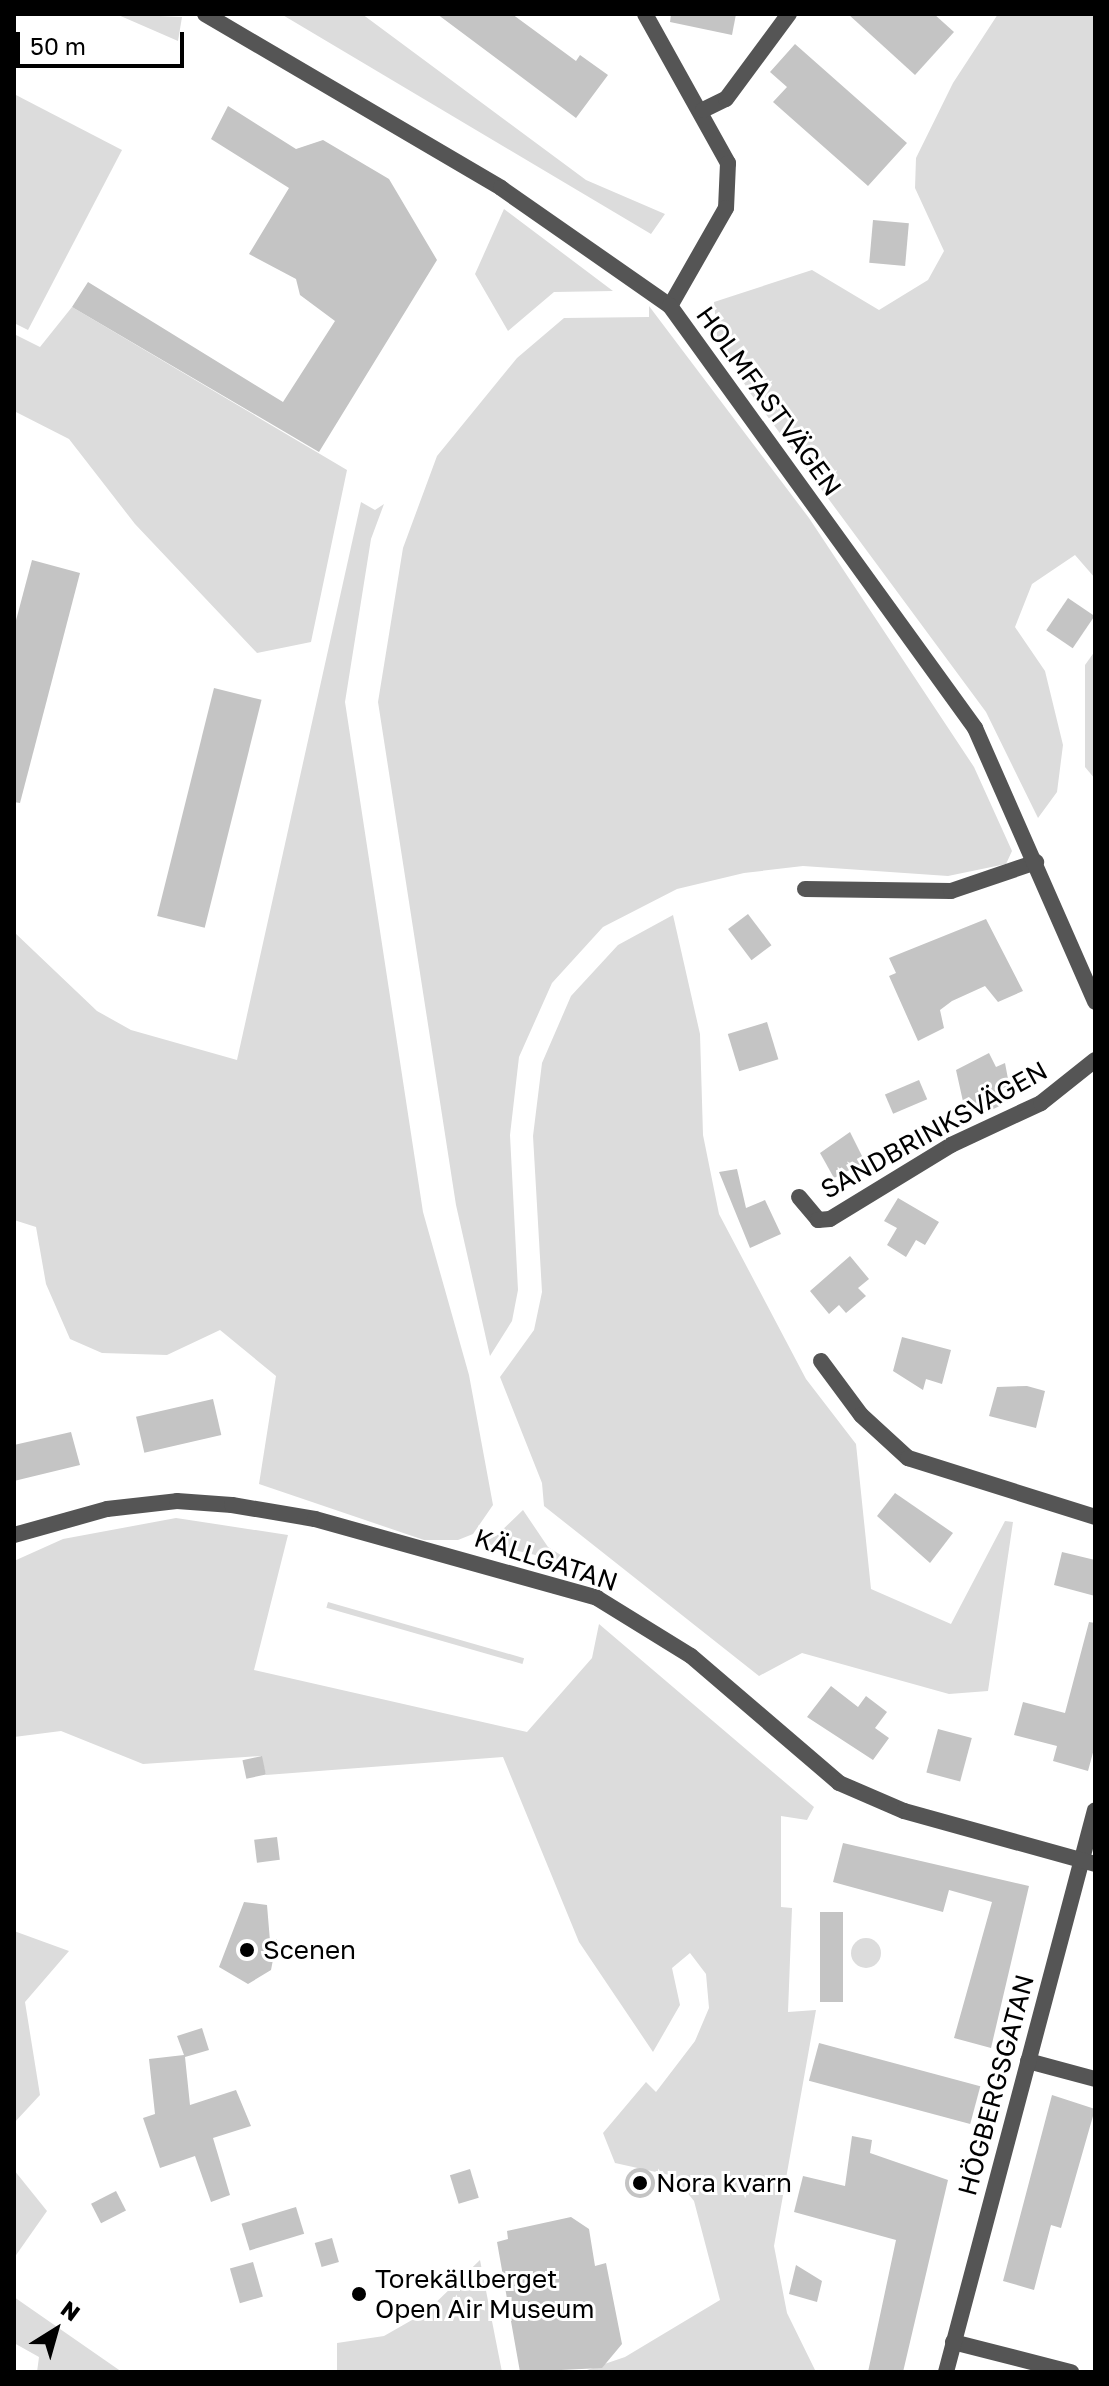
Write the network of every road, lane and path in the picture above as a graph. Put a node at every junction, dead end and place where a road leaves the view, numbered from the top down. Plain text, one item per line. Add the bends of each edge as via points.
1 (205, 14) edge
2 (645, 14) edge
3 (789, 14) edge
4 (703, 110) junction
5 (670, 306) junction
6 (1036, 862) junction
7 (805, 889) dead end
8 (1095, 1002) edge
9 (1095, 1060) edge
10 (799, 1197) dead end
11 (821, 1361) dead end
12 (1095, 1517) edge
13 (14, 1535) edge
14 (1095, 1810) edge
15 (1088, 1862) edge
16 (1028, 2061) junction
17 (1095, 2079) edge
18 (953, 2342) junction
19 (946, 2372) edge
20 (1071, 2372) edge

1 - 5 street, HOLMFASTVÄGEN via 501,188
2 - 4 street
3 - 4 street via 726,99
4 - 5 street via 728,163 726,208
5 - 6 street, HOLMFASTVÄGEN via 975,728
6 - 7 street via 951,891
6 - 8 street, HOLMFASTVÄGEN
9 - 10 street, SANDBRINKSVÄGEN via 1041,1103 951,1145 830,1219 818,1220
11 - 12 street via 868,1423 908,1458
13 - 15 street, KÄLLGATAN via 107,1509 177,1501 232,1505 315,1519 597,1598 691,1656 839,1783 904,1811
14 - 15 street, HÖGBERGSGATAN
15 - 16 street, HÖGBERGSGATAN
16 - 17 street
16 - 18 street, HÖGBERGSGATAN
18 - 19 street, HÖGBERGSGATAN
18 - 20 street

